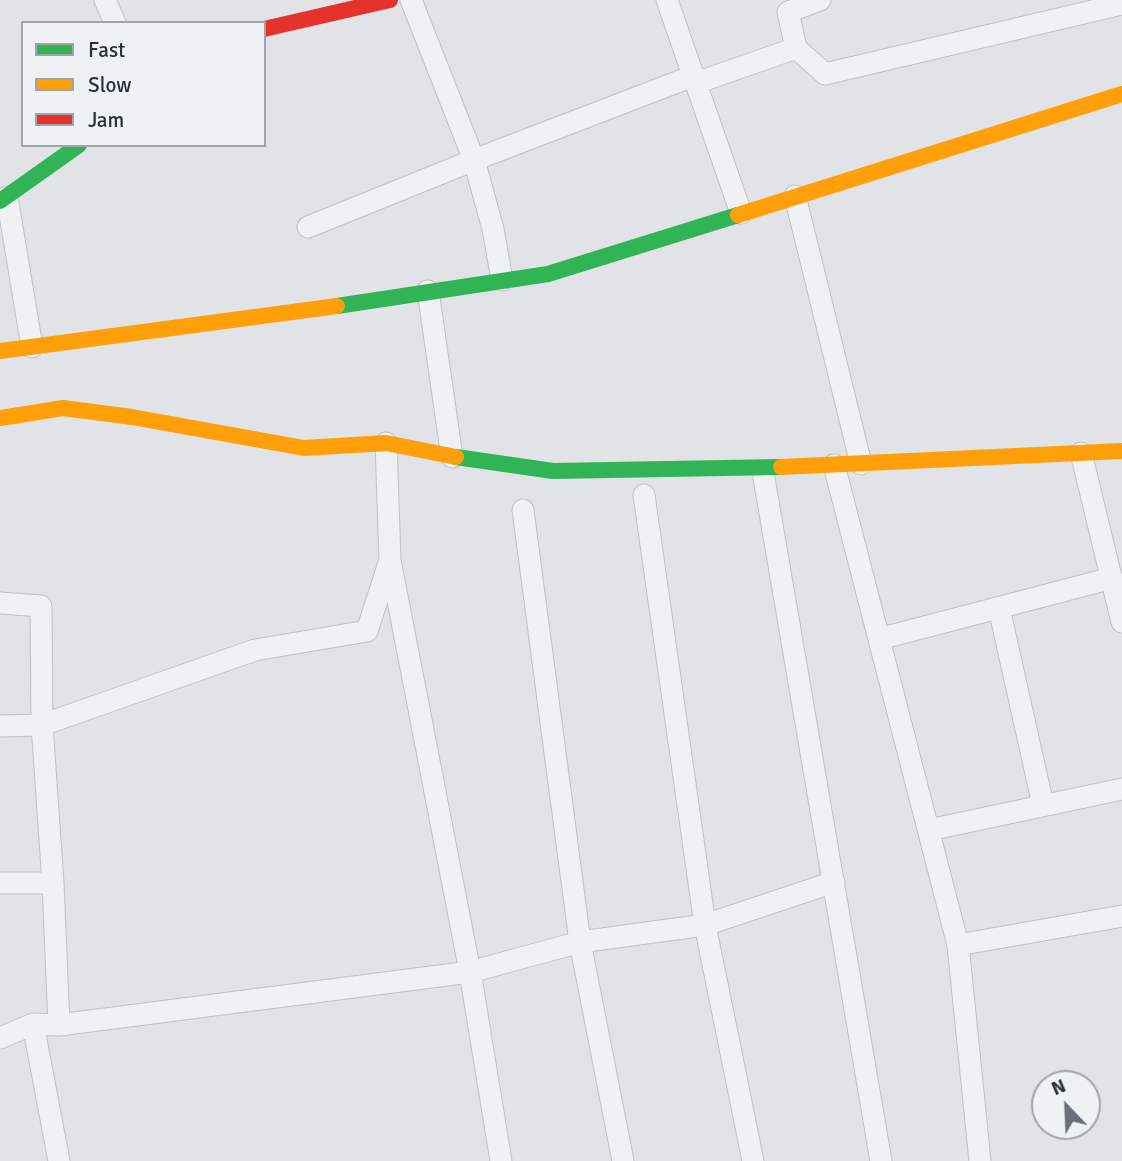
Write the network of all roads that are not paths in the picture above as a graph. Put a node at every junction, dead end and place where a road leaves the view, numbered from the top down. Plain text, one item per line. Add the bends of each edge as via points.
1 (105, 0) edge
2 (390, 0) edge
3 (411, 0) edge
4 (667, 0) edge
5 (820, 0) edge
6 (357, 4) edge
7 (1122, 4) edge
8 (114, 21) edge
9 (266, 28) edge
10 (796, 48) junction
11 (694, 79) junction
12 (1122, 94) edge
13 (76, 147) edge
14 (474, 160) junction
15 (795, 196) junction
16 (3, 199) edge
17 (741, 213) junction
18 (309, 227) dead end
19 (502, 280) junction
20 (428, 291) junction
21 (32, 347) junction
22 (0, 351) edge
23 (0, 418) edge
24 (386, 443) junction
25 (1122, 451) edge
26 (1081, 453) junction
27 (452, 457) junction
28 (861, 464) junction
29 (834, 466) junction
30 (764, 478) dead end
31 (644, 495) dead end
32 (523, 510) dead end
33 (390, 560) junction
34 (1112, 578) junction
35 (0, 603) edge
36 (999, 608) junction
37 (1122, 621) edge
38 (879, 639) junction
39 (42, 725) junction
40 (0, 726) edge
41 (1122, 789) edge
42 (1043, 805) junction
43 (929, 830) junction
44 (834, 882) junction
45 (0, 883) edge
46 (53, 883) junction
47 (1122, 916) edge
48 (705, 925) junction
49 (580, 942) junction
50 (958, 945) junction
51 (470, 972) junction
52 (33, 1024) junction
53 (60, 1024) junction
54 (0, 1038) edge
55 (58, 1161) edge
56 (501, 1161) edge
57 (623, 1161) edge
58 (753, 1161) edge
59 (881, 1161) edge
60 (980, 1161) edge

1 - 8 street
2 - 6 street
3 - 14 street
4 - 11 street
5 - 10 street via 788,12
6 - 9 street
7 - 10 street via 825,74
10 - 11 street
11 - 14 street
11 - 17 street
12 - 15 street
13 - 16 street
14 - 18 street
14 - 19 street
15 - 17 street
15 - 28 street
16 - 21 street
17 - 19 street via 548,274
19 - 20 street
20 - 21 street
20 - 27 street
21 - 22 street
23 - 24 street via 63,408 304,448
24 - 27 street
24 - 33 street
25 - 26 street
26 - 28 street
26 - 34 street
27 - 29 street via 553,471
28 - 29 street
29 - 38 street
30 - 44 street
31 - 48 street
32 - 49 street
33 - 39 street via 367,631 255,650
33 - 51 street
34 - 36 street
34 - 37 street
35 - 39 street via 41,606
36 - 38 street
36 - 42 street
38 - 43 street
39 - 40 street
39 - 46 street
41 - 42 street
42 - 43 street
43 - 50 street
44 - 48 street
44 - 59 street
45 - 46 street
46 - 53 street
47 - 50 street
48 - 49 street
48 - 58 street
49 - 51 street
49 - 57 street
50 - 60 street
51 - 53 street
51 - 56 street
52 - 53 street
52 - 54 street
52 - 55 street

